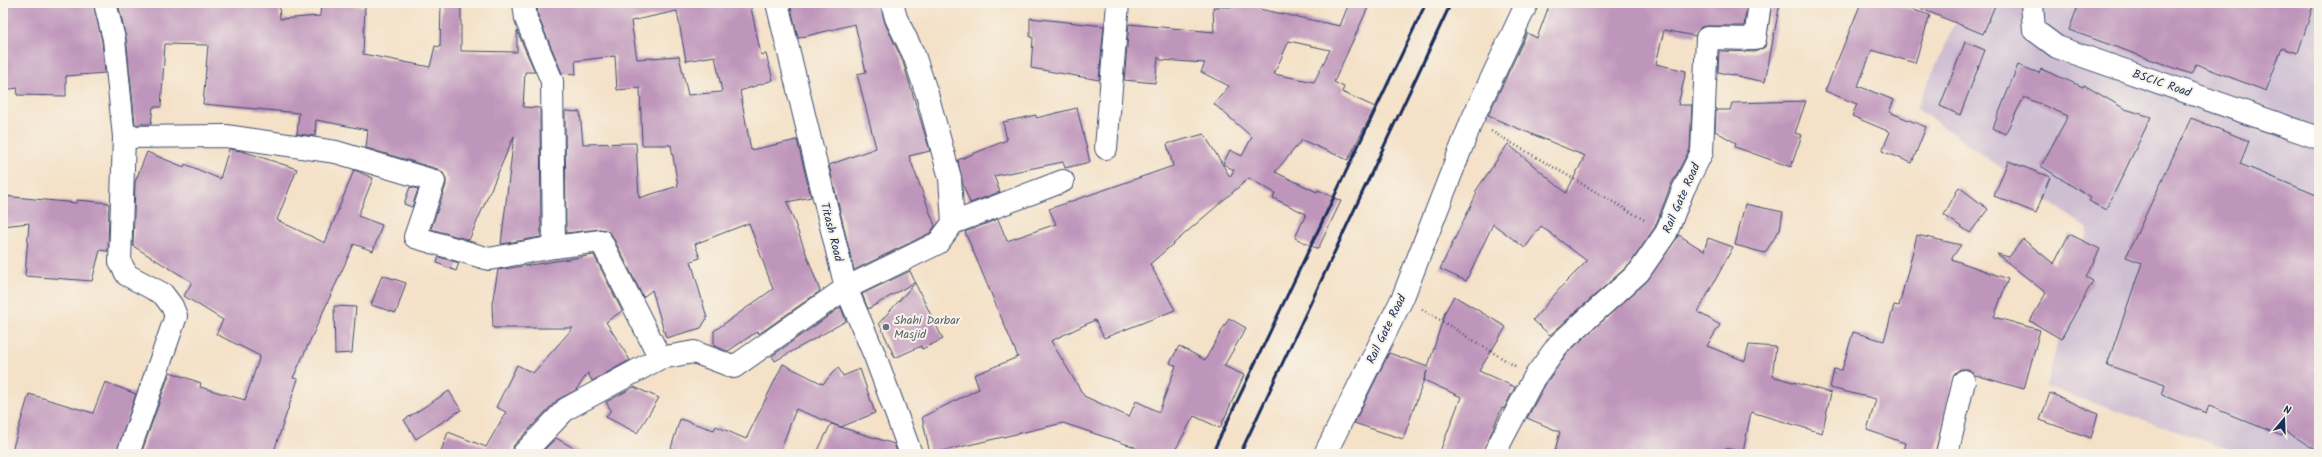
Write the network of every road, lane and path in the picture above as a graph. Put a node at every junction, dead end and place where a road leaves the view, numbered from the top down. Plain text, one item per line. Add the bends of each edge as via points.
1 (105, 3) edge
2 (524, 3) edge
3 (777, 3) edge
4 (892, 3) edge
5 (1118, 3) edge
6 (1527, 3) edge
7 (1760, 3) edge
8 (2032, 3) edge
9 (1472, 120) junction
10 (124, 136) junction
11 (2319, 138) edge
12 (1106, 148) dead end
13 (1063, 182) dead end
14 (953, 223) junction
15 (1666, 233) junction
16 (554, 247) junction
17 (846, 288) junction
18 (1403, 297) junction
19 (660, 358) junction
20 (1534, 378) junction
21 (1964, 381) dead end
22 (128, 454) edge
23 (523, 454) edge
24 (911, 454) edge
25 (1325, 454) edge
26 (1494, 454) edge
27 (1947, 454) edge

1 - 10 street via 114,39
2 - 16 street via 526,19 552,81
3 - 17 street, Titash Road
4 - 14 street via 896,18 914,55 950,178
5 - 12 street
6 - 9 street, Rail Gate Road
7 - 15 street, Rail Gate Road via 1755,39 1707,38 1702,152
8 - 11 street, BSCIC Road via 2034,30 2057,47
9 - 15 path
9 - 18 street, Rail Gate Road
10 - 16 street via 226,136 336,152 434,181 415,237 489,259
10 - 22 street via 120,262 127,275 162,294 176,316
13 - 14 street
14 - 17 street via 938,243
15 - 20 street, Rail Gate Road via 1639,272 1558,345
16 - 19 street via 601,241
17 - 19 street via 734,367 694,352
17 - 24 street, Titash Road via 875,356
18 - 20 path
18 - 25 street, Rail Gate Road
19 - 23 street via 566,409
20 - 26 street, Rail Gate Road
21 - 27 street

